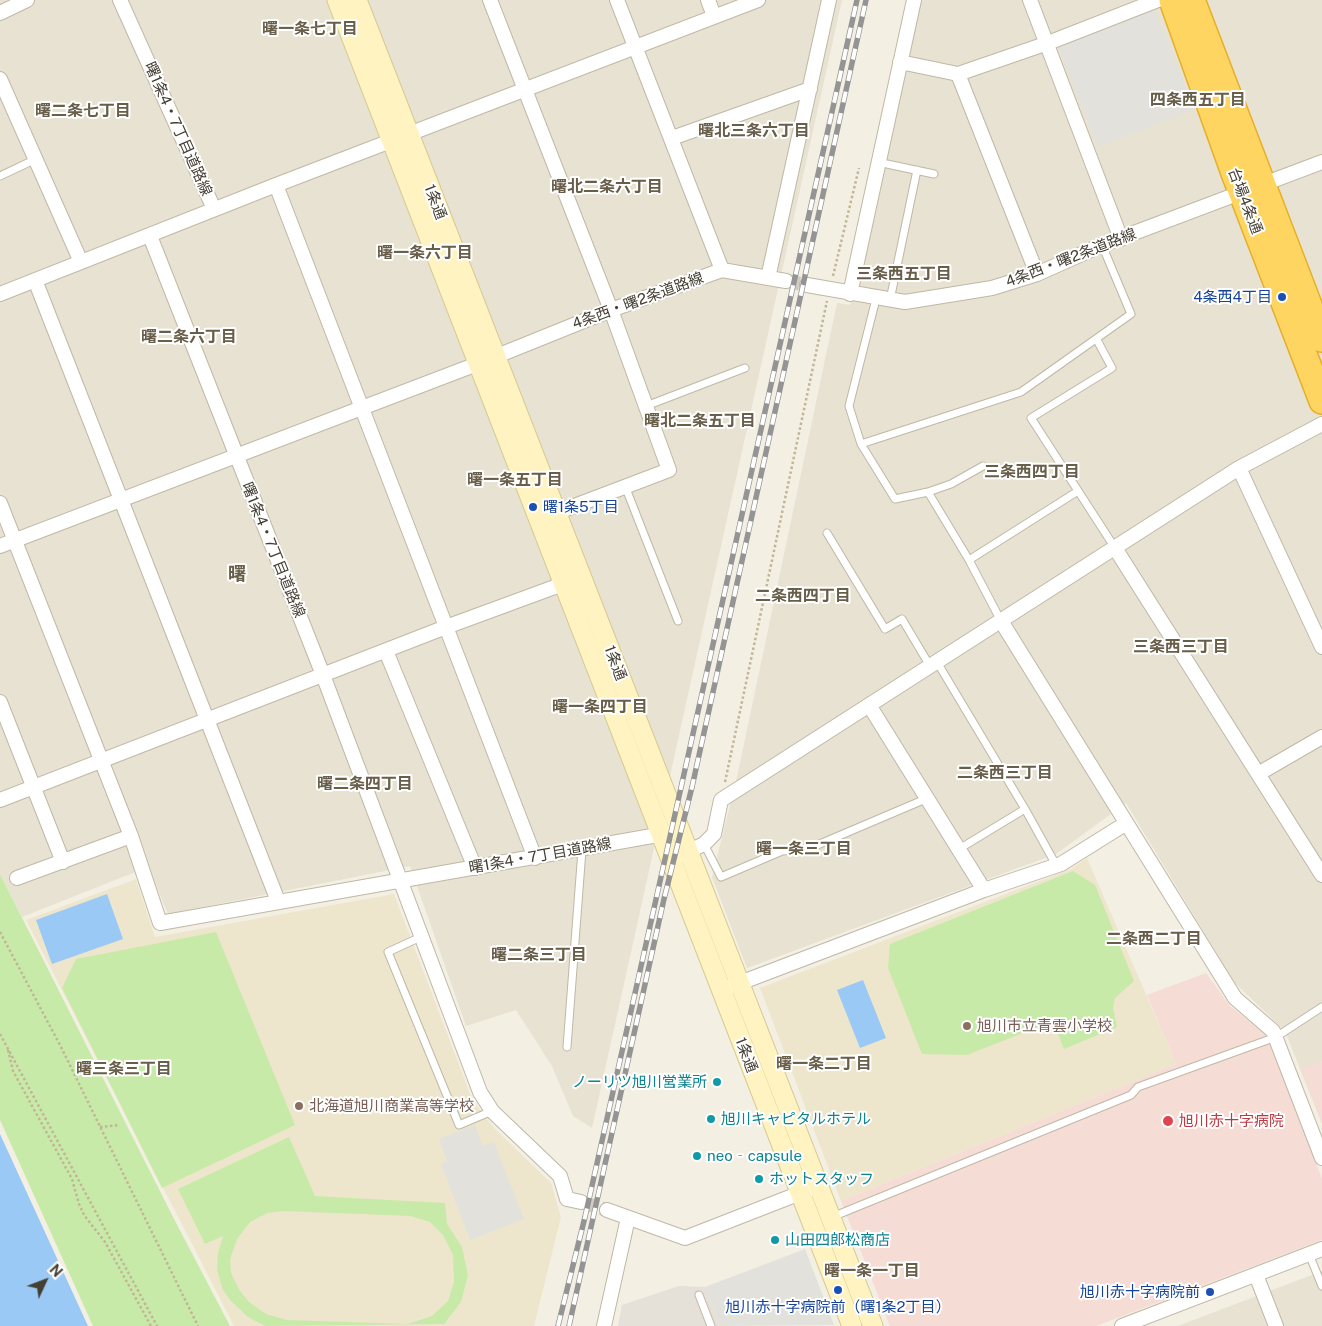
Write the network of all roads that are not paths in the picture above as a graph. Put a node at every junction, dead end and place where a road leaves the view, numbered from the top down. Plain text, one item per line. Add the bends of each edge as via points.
1 (27, 0) edge
2 (120, 0) edge
3 (338, 0) edge
4 (357, 0) edge
5 (490, 0) edge
6 (617, 0) edge
7 (708, 0) edge
8 (758, 0) edge
9 (829, 0) edge
10 (914, 0) edge
11 (1030, 0) edge
12 (1158, 0) edge
13 (1172, 0) edge
14 (1192, 0) edge
15 (0, 12) edge
16 (714, 16) junction
17 (1048, 43) junction
18 (635, 48) junction
19 (900, 62) junction
20 (958, 74) junction
21 (0, 79) edge
22 (810, 89) junction
23 (525, 90) junction
24 (400, 137) junction
25 (672, 138) junction
26 (36, 159) junction
27 (1322, 162) edge
28 (887, 164) dead end
29 (917, 170) junction
30 (934, 174) dead end
31 (0, 176) edge
32 (276, 184) junction
33 (1252, 188) junction
34 (214, 209) junction
35 (150, 236) junction
36 (1121, 239) junction
37 (1102, 246) junction
38 (81, 262) junction
39 (722, 270) junction
40 (1037, 274) junction
41 (768, 278) junction
42 (35, 280) junction
43 (786, 281) tunnel mouth
44 (807, 285) tunnel mouth
45 (0, 294) edge
46 (850, 294) junction
47 (883, 299) junction
48 (611, 310) junction
49 (1322, 339) edge
50 (1097, 340) junction
51 (495, 356) junction
52 (477, 364) junction
53 (745, 368) dead end
54 (1322, 401) edge
55 (646, 406) junction
56 (361, 407) junction
57 (1322, 424) edge
58 (861, 444) junction
59 (235, 456) junction
60 (983, 466) dead end
61 (1238, 468) junction
62 (625, 486) junction
63 (1078, 491) junction
64 (928, 492) junction
65 (121, 500) junction
66 (0, 503) edge
67 (556, 512) junction
68 (538, 519) junction
69 (827, 533) dead end
70 (14, 541) junction
71 (0, 546) edge
72 (1115, 548) junction
73 (969, 560) junction
74 (581, 577) junction
75 (563, 585) junction
76 (678, 621) dead end
77 (1001, 621) junction
78 (446, 627) junction
79 (1322, 647) edge
80 (386, 650) junction
81 (934, 664) junction
82 (323, 676) junction
83 (0, 702) edge
84 (869, 705) junction
85 (206, 719) junction
86 (1322, 737) edge
87 (100, 760) junction
88 (1258, 774) junction
89 (34, 787) junction
90 (929, 798) junction
91 (0, 800) edge
92 (1025, 809) junction
93 (1125, 824) junction
94 (680, 831) junction
95 (660, 835) junction
96 (131, 836) junction
97 (696, 848) junction
98 (959, 849) junction
99 (582, 850) junction
100 (535, 858) junction
101 (670, 860) junction
102 (63, 862) junction
103 (1056, 865) junction
104 (474, 868) junction
105 (1322, 875) edge
106 (17, 878) dead end
107 (401, 879) junction
108 (984, 890) junction
109 (278, 901) junction
110 (423, 936) junction
111 (740, 983) junction
112 (722, 991) junction
113 (1322, 1007) edge
114 (1276, 1037) junction
115 (567, 1047) dead end
116 (492, 1111) junction
117 (1322, 1158) edge
118 (819, 1186) junction
119 (800, 1193) junction
120 (581, 1202) tunnel mouth
121 (607, 1210) tunnel mouth
122 (831, 1217) junction
123 (628, 1218) junction
124 (1316, 1252) edge
125 (1256, 1275) junction
126 (1322, 1286) edge
127 (699, 1295) dead end
128 (1139, 1323) edge
129 (604, 1326) edge
130 (711, 1326) edge
131 (852, 1326) edge
132 (873, 1326) edge
133 (1122, 1326) edge
134 (1276, 1326) edge

1 - 15 street
2 - 34 street, 曙1条4・7丁目道路線
3 - 24 street, 1条通
4 - 24 street, 1条通
5 - 23 street
6 - 18 street
7 - 16 street
8 - 16 street
9 - 22 street
10 - 19 street
11 - 17 street
12 - 17 street
13 - 33 highway, 台場4条通
14 - 33 highway, 台場4条通
16 - 18 street
17 - 20 street
17 - 36 street
18 - 23 street
18 - 25 street
19 - 20 street
19 - 46 street
20 - 40 street
21 - 26 street
22 - 25 street
22 - 41 street
23 - 24 street
23 - 48 street
24 - 32 street
24 - 51 street, 1条通
24 - 52 street, 1条通
25 - 39 street
26 - 31 lane
26 - 38 street
27 - 33 street, 4条西・曙2条道路線
28 - 29 lane
29 - 30 lane
29 - 47 lane
32 - 34 street
32 - 56 street
33 - 36 street, 4条西・曙2条道路線
33 - 49 highway, 台場4条通
33 - 54 highway, 台場4条通
34 - 35 street, 曙1条4・7丁目道路線
35 - 38 street
35 - 59 street, 曙1条4・7丁目道路線
36 - 37 street, 4条西・曙2条道路線
37 - 40 street, 4条西・曙2条道路線
37 - 50 lane via 1131,314
38 - 42 street
39 - 41 street, 4条西・曙2条道路線
39 - 48 street, 4条西・曙2条道路線
40 - 47 street, 4条西・曙2条道路線 via 992,288 905,302
41 - 43 street, 4条西・曙2条道路線
42 - 45 street
42 - 65 street
44 - 46 street, 4条西・曙2条道路線
46 - 47 street, 4条西・曙2条道路線
47 - 58 lane via 849,406
48 - 51 street, 4条西・曙2条道路線
48 - 55 street
50 - 58 lane via 1021,392
50 - 63 lane via 1112,368 1031,418
51 - 52 street, 4条西・曙2条道路線
51 - 67 street, 1条通
52 - 56 street, 4条西・曙2条道路線
52 - 68 street, 1条通
53 - 55 lane
55 - 62 street via 669,470
56 - 59 street, 4条西・曙2条道路線
56 - 78 street
57 - 61 street
58 - 64 lane via 895,499
59 - 65 street, 4条西・曙2条道路線
59 - 82 street, 曙1条4・7丁目道路線
60 - 64 lane via 951,484
61 - 72 street
61 - 79 street
62 - 67 street
62 - 76 lane
63 - 72 lane
63 - 73 lane
64 - 73 lane
65 - 70 street, 4条西・曙2条道路線
65 - 85 street
66 - 70 street
67 - 68 street
67 - 74 street, 1条通
68 - 75 street, 1条通
69 - 81 lane via 885,630 902,619
70 - 71 street, 4条西・曙2条道路線
70 - 87 street
72 - 77 street
72 - 88 street
73 - 77 lane
74 - 75 street
74 - 94 street, 1条通
75 - 78 street
75 - 95 street, 1条通
77 - 81 street
77 - 93 street
78 - 80 street
78 - 100 street
80 - 82 street
80 - 104 street
81 - 84 street
81 - 92 lane
82 - 85 street
82 - 107 street, 曙1条4・7丁目道路線
83 - 89 street
84 - 90 street
84 - 97 street via 721,800 714,834
85 - 87 street
85 - 109 street
86 - 88 street
87 - 89 street
87 - 96 street
88 - 105 street
89 - 91 street
89 - 102 street
90 - 97 lane via 808,849 782,851 721,877
90 - 98 street
92 - 98 lane
92 - 103 lane
93 - 103 street
93 - 114 street via 1235,998 1273,1030
94 - 95 street, 曙1条4・7丁目道路線
94 - 97 street, 1条通
95 - 99 street, 曙1条4・7丁目道路線
95 - 101 street, 1条通
96 - 102 street
96 - 109 street via 160,923
97 - 101 street
97 - 111 street, 1条通
98 - 108 street
99 - 100 street, 曙1条4・7丁目道路線
99 - 115 lane
100 - 104 street, 曙1条4・7丁目道路線
101 - 112 street, 1条通
102 - 106 street
103 - 108 street
104 - 107 street, 曙1条4・7丁目道路線
107 - 109 street
107 - 110 street
108 - 111 street
110 - 116 street via 480,1092
110 - 116 lane via 388,952 459,1125
111 - 112 street
111 - 118 street, 1条通
112 - 119 street, 1条通
113 - 114 lane
114 - 117 street
114 - 122 lane via 1138,1088 1131,1095
116 - 120 street via 560,1176 567,1199
118 - 119 street
118 - 122 street, 1条通
119 - 123 street via 685,1238
119 - 131 street, 1条通
121 - 123 street
122 - 132 street, 1条通
123 - 129 street
124 - 125 street
124 - 126 lane
125 - 128 street
125 - 134 street
127 - 130 lane
128 - 133 street

